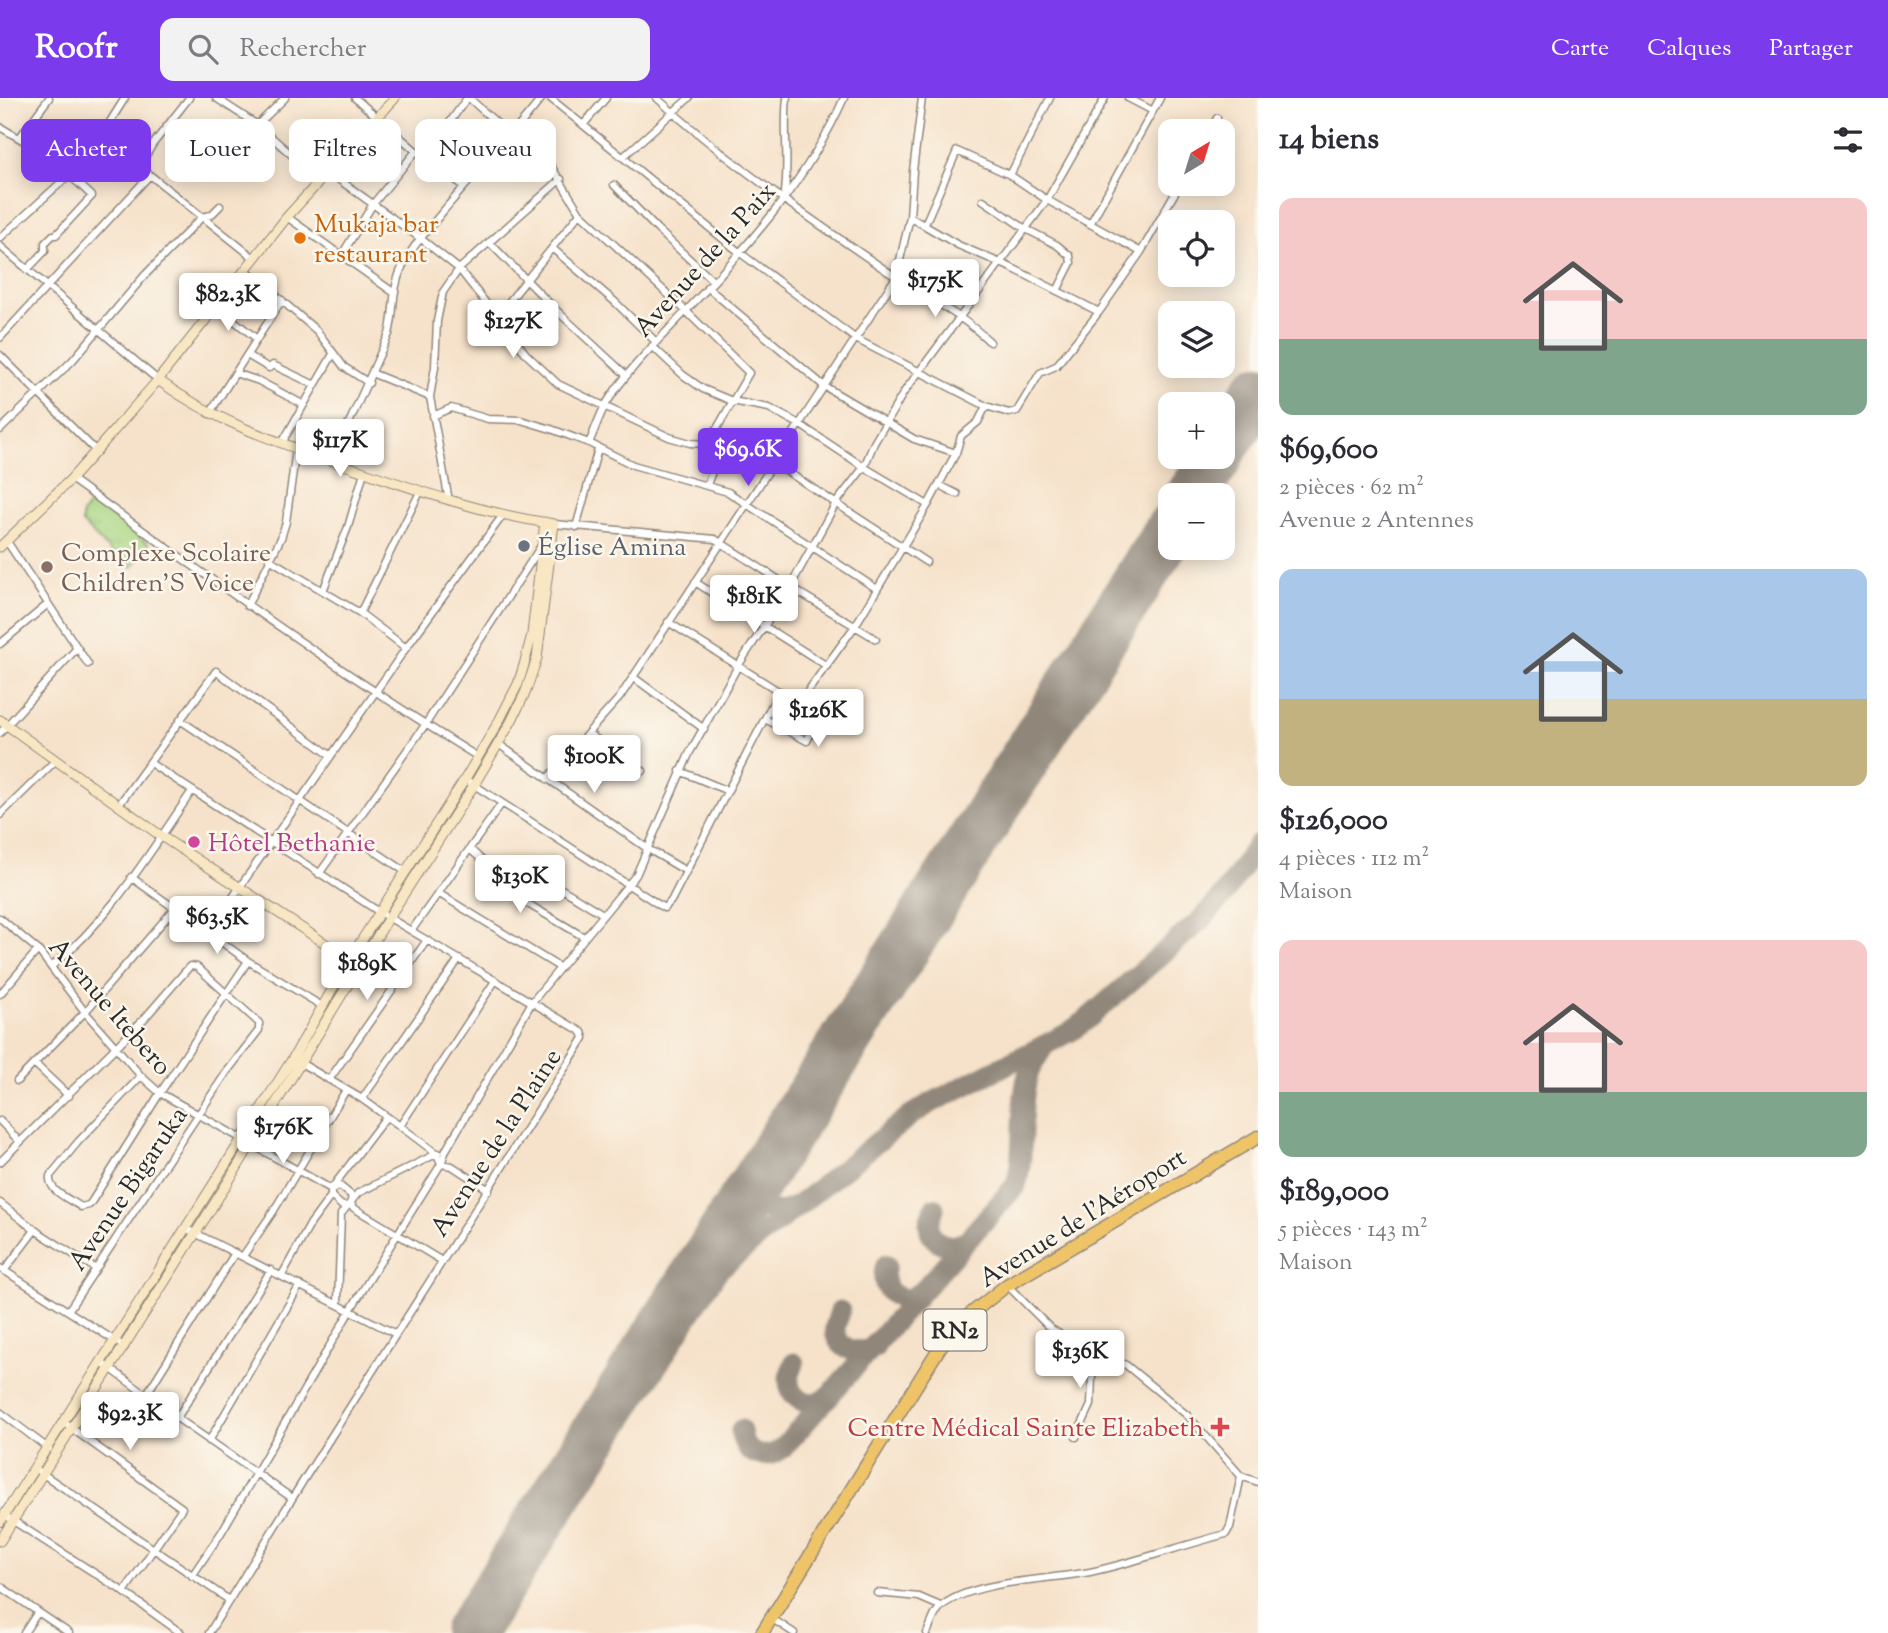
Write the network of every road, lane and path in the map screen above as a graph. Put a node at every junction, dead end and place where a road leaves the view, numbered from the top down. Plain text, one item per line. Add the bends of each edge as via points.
1 (49, 98) edge
2 (125, 98) edge
3 (189, 98) edge
4 (216, 98) edge
5 (285, 98) edge
6 (355, 98) edge
7 (396, 98) edge
8 (468, 98) edge
9 (542, 98) edge
10 (550, 98) edge
11 (606, 98) edge
12 (657, 98) edge
13 (689, 98) edge
14 (787, 98) edge
15 (844, 98) edge
16 (922, 98) edge
17 (1050, 98) edge
18 (1105, 98) edge
19 (1128, 98) edge
20 (1160, 98) edge
21 (1153, 111) junction
22 (674, 114) junction
23 (377, 118) junction
24 (112, 119) edge
25 (248, 119) edge
26 (266, 119) edge
27 (453, 119) edge
28 (492, 119) edge
29 (526, 119) edge
30 (583, 125) junction
31 (0, 127) edge
32 (20, 137) joint
33 (275, 140) edge
34 (151, 148) edge
35 (415, 150) edge
36 (415, 152) edge
37 (289, 153) edge
38 (623, 158) junction
39 (556, 173) edge
40 (1010, 175) junction
41 (151, 176) edge
42 (561, 179) junction
43 (61, 182) edge
44 (77, 182) edge
45 (144, 182) edge
46 (318, 182) edge
47 (341, 182) edge
48 (459, 182) edge
49 (468, 182) edge
50 (614, 185) dead end
51 (464, 186) junction
52 (1173, 196) edge
53 (983, 200) dead end
54 (1047, 200) junction
55 (784, 201) junction
56 (373, 204) junction
57 (220, 206) dead end
58 (580, 213) junction
59 (202, 217) junction
60 (287, 217) junction
61 (910, 217) junction
62 (925, 224) junction
63 (1090, 224) junction
64 (1024, 228) junction
65 (0, 238) edge
66 (420, 238) junction
67 (489, 242) junction
68 (0, 246) edge
69 (552, 248) junction
70 (739, 252) junction
71 (1141, 252) junction
72 (341, 256) junction
73 (254, 258) junction
74 (1000, 263) junction
75 (459, 268) junction
76 (245, 269) junction
77 (27, 270) junction
78 (896, 277) junction
79 (526, 281) junction
80 (713, 281) junction
81 (47, 288) junction
82 (707, 288) junction
83 (1057, 291) junction
84 (393, 292) junction
85 (282, 300) junction
86 (216, 306) junction
87 (686, 311) junction
88 (1099, 312) junction
89 (959, 317) junction
90 (496, 318) junction
91 (97, 330) junction
92 (0, 338) edge
93 (257, 339) junction
94 (856, 339) junction
95 (990, 342) dead end
96 (654, 344) junction
97 (333, 354) junction
98 (0, 355) edge
99 (247, 355) junction
100 (918, 371) junction
101 (235, 373) junction
102 (374, 374) junction
103 (626, 375) junction
104 (158, 380) junction
105 (369, 383) junction
106 (316, 385) junction
107 (824, 386) junction
108 (38, 393) junction
109 (429, 397) junction
110 (733, 401) junction
111 (304, 405) junction
112 (986, 406) junction
113 (605, 407) junction
114 (209, 414) junction
115 (433, 416) junction
116 (886, 422) junction
117 (799, 424) junction
118 (0, 430) edge
119 (734, 442) dead end
120 (282, 443) junction
121 (589, 443) junction
122 (708, 444) junction
123 (296, 449) junction
124 (598, 449) junction
125 (96, 451) junction
126 (956, 453) junction
127 (332, 461) junction
128 (774, 463) junction
129 (864, 467) junction
130 (364, 472) junction
131 (71, 479) junction
132 (707, 485) junction
133 (939, 485) junction
134 (420, 492) junction
135 (957, 494) dead end
136 (449, 500) junction
137 (746, 503) junction
138 (836, 503) junction
139 (928, 505) junction
140 (503, 515) junction
141 (550, 523) junction
142 (576, 527) junction
143 (544, 541) junction
144 (721, 542) junction
145 (3, 543) edge
146 (813, 545) junction
147 (903, 547) junction
148 (269, 559) junction
149 (926, 562) dead end
150 (695, 582) junction
151 (790, 587) junction
152 (877, 589) junction
153 (323, 591) junction
154 (48, 604) junction
155 (247, 606) junction
156 (360, 613) junction
157 (668, 622) junction
158 (765, 626) junction
159 (855, 626) junction
160 (876, 639) dead end
161 (0, 644) edge
162 (77, 648) junction
163 (406, 648) junction
164 (526, 657) junction
165 (537, 658) junction
166 (88, 664) dead end
167 (738, 666) junction
168 (827, 666) junction
169 (633, 677) junction
170 (779, 691) junction
171 (375, 692) junction
172 (798, 702) junction
173 (765, 719) junction
174 (180, 720) junction
175 (4, 723) edge
176 (425, 725) junction
177 (704, 729) junction
178 (0, 733) edge
179 (589, 734) junction
180 (494, 741) junction
181 (330, 755) junction
182 (478, 757) junction
183 (56, 760) junction
184 (150, 763) junction
185 (643, 771) dead end
186 (680, 771) junction
187 (465, 779) junction
188 (547, 779) junction
189 (474, 785) junction
190 (192, 791) junction
191 (728, 791) junction
192 (300, 800) junction
193 (502, 803) junction
194 (118, 806) junction
195 (0, 815) edge
196 (348, 834) junction
197 (161, 836) junction
198 (271, 842) junction
199 (470, 849) junction
200 (648, 849) junction
201 (486, 864) junction
202 (406, 872) junction
203 (686, 872) junction
204 (319, 874) junction
205 (131, 877) junction
206 (629, 884) junction
207 (240, 888) junction
208 (438, 893) junction
209 (174, 909) junction
210 (603, 914) junction
211 (385, 915) junction
212 (0, 918) edge
213 (412, 930) junction
214 (208, 933) junction
215 (584, 937) junction
216 (427, 940) junction
217 (37, 950) junction
218 (459, 959) junction
219 (349, 960) junction
220 (248, 961) junction
221 (359, 966) junction
222 (51, 967) junction
223 (559, 968) junction
224 (495, 981) junction
225 (0, 994) edge
226 (227, 995) junction
227 (532, 1002) junction
228 (321, 1006) junction
229 (85, 1012) junction
230 (116, 1046) junction
231 (297, 1060) junction
232 (34, 1063) junction
233 (141, 1076) junction
234 (329, 1080) junction
235 (17, 1081) dead end
236 (346, 1090) junction
237 (160, 1093) junction
238 (69, 1096) junction
239 (362, 1099) junction
240 (199, 1115) junction
241 (386, 1117) junction
242 (0, 1121) edge
243 (400, 1126) junction
244 (1258, 1137) edge
245 (242, 1139) junction
246 (20, 1142) junction
247 (251, 1144) junction
248 (446, 1150) junction
249 (437, 1154) junction
250 (0, 1162) edge
251 (441, 1164) junction
252 (297, 1169) junction
253 (220, 1173) junction
254 (230, 1179) junction
255 (489, 1190) junction
256 (331, 1193) junction
257 (0, 1203) edge
258 (348, 1204) junction
259 (185, 1228) junction
260 (35, 1230) junction
261 (196, 1233) junction
262 (397, 1234) junction
263 (235, 1253) junction
264 (243, 1256) junction
265 (442, 1261) junction
266 (96, 1269) junction
267 (2, 1270) edge
268 (271, 1270) junction
269 (282, 1275) junction
270 (300, 1285) junction
271 (1007, 1285) junction
272 (338, 1303) junction
273 (351, 1309) junction
274 (68, 1311) junction
275 (396, 1334) junction
276 (114, 1341) junction
277 (125, 1347) junction
278 (1099, 1351) junction
279 (100, 1363) junction
280 (110, 1368) junction
281 (146, 1395) junction
282 (0, 1412) edge
283 (177, 1419) junction
284 (63, 1422) junction
285 (72, 1428) junction
286 (1076, 1437) dead end
287 (209, 1441) junction
288 (47, 1448) junction
289 (56, 1454) junction
290 (38, 1470) junction
291 (256, 1474) junction
292 (1241, 1476) junction
293 (1258, 1482) edge
294 (292, 1498) junction
295 (6, 1519) edge
296 (0, 1542) edge
297 (152, 1548) junction
298 (192, 1576) junction
299 (0, 1586) edge
300 (124, 1592) junction
301 (877, 1593) dead end
302 (229, 1600) junction
303 (940, 1606) junction
304 (38, 1612) junction
305 (771, 1618) junction
306 (24, 1633) edge
307 (69, 1633) edge
308 (181, 1633) edge
309 (209, 1633) edge
310 (762, 1633) edge
311 (794, 1633) edge
312 (927, 1633) edge

1 - 32 street
2 - 24 street
3 - 34 street
4 - 25 street
5 - 26 street
6 - 23 street
7 - 23 main road
8 - 27 street
8 - 28 street
9 - 29 street
10 - 30 street
11 - 30 street
12 - 22 street
13 - 22 street
14 - 55 street
15 - 55 street, Avenue de la Paix
16 - 61 street
17 - 40 street
18 - 54 street
19 - 21 street
20 - 21 street
21 - 63 street
22 - 38 street
22 - 55 street
23 - 35 street
30 - 38 street
31 - 32 street
33 - 37 street
36 - 56 street
38 - 70 street
39 - 42 street
40 - 54 street
40 - 62 street via 957,151
41 - 59 street
42 - 58 street
42 - 67 street
43 - 65 street
44 - 77 street via 92,196 45,243 45,251
45 - 81 street
46 - 60 main road
47 - 56 street
48 - 51 street
49 - 51 street
50 - 80 street
51 - 66 street
52 - 71 street
53 - 64 street
54 - 63 street
54 - 64 street
55 - 70 street, Avenue de la Paix
55 - 78 street
56 - 66 street
56 - 72 street
57 - 59 street
58 - 69 street
58 - 87 street
59 - 73 street
59 - 91 street
60 - 72 street
60 - 73 main road
61 - 62 street
61 - 78 street
62 - 74 street
63 - 71 street
64 - 74 street
64 - 83 street via 1070,256
66 - 75 street
66 - 84 street
67 - 75 street
67 - 79 street
68 - 77 street
69 - 79 street
69 - 96 street
70 - 80 street, Avenue de la Paix
70 - 94 street
71 - 88 street
72 - 84 street
73 - 76 main road
74 - 83 street
74 - 89 street
75 - 90 street
75 - 109 street via 439,305
76 - 85 street
76 - 86 main road
77 - 81 street
78 - 89 street
78 - 94 street
79 - 90 street
79 - 103 street
80 - 82 street, Avenue de la Paix
81 - 91 street
81 - 92 street
82 - 87 street, Avenue de la Paix
82 - 107 street
83 - 88 street
84 - 102 street via 392,323
85 - 93 street
85 - 97 street via 317,331
86 - 93 street
86 - 104 main road
87 - 96 street, Avenue de la Paix
87 - 110 street via 749,373
88 - 112 street via 1056,366 1040,373 1017,411
89 - 95 street
89 - 100 street
90 - 113 street via 558,384
91 - 104 street
91 - 108 street
93 - 99 street
94 - 100 street
94 - 107 street
96 - 103 street, Avenue de la Paix
96 - 110 street via 683,375
97 - 105 street
97 - 106 street
98 - 108 street
99 - 101 street
99 - 106 street
100 - 112 street
100 - 116 street
101 - 111 street via 259,380
101 - 114 street
102 - 105 street
102 - 109 street
103 - 113 street, Avenue de la Paix
104 - 114 main road
104 - 125 main road
105 - 127 street
106 - 111 street
107 - 116 street
107 - 117 street
108 - 118 street
108 - 125 street
109 - 115 street
110 - 117 street via 759,404
110 - 122 street
111 - 120 street
112 - 126 street via 978,422 961,436
113 - 121 street, Avenue de la Paix
113 - 122 street via 669,437
114 - 120 main road
115 - 121 street via 454,408 488,419 529,422
115 - 136 street
116 - 126 street via 914,439
116 - 129 street
117 - 128 street
117 - 129 street
119 - 128 street
120 - 123 main road
121 - 124 street
122 - 132 street via 718,456
123 - 127 main road
123 - 148 street via 286,522
124 - 132 street via 634,465
124 - 142 street
125 - 131 main road
126 - 133 street
127 - 130 main road
128 - 137 street
128 - 138 street
129 - 138 street
129 - 139 street
130 - 134 main road
130 - 153 street
131 - 145 main road
131 - 155 street
132 - 137 street
133 - 135 street
133 - 139 street
134 - 136 main road
134 - 156 street
136 - 140 main road
137 - 144 street
137 - 146 street
138 - 146 street
138 - 147 street
139 - 147 street
140 - 141 main road
140 - 163 street
141 - 142 street
141 - 143 main road
141 - 165 main road
142 - 144 street via 699,536
143 - 164 main road
143 - 176 street
144 - 150 street
144 - 151 street
145 - 154 street
146 - 151 street
146 - 152 street
147 - 149 street
147 - 152 street
148 - 153 street
148 - 155 street
150 - 157 street
150 - 158 street
151 - 158 street
151 - 159 street
152 - 159 street
153 - 156 street
154 - 161 street
154 - 162 street
155 - 171 street
156 - 163 street
157 - 167 street
157 - 169 street
158 - 167 street
158 - 168 street
159 - 160 street
159 - 168 street
162 - 166 street
162 - 175 street
163 - 171 street
164 - 165 main road
164 - 180 main road
165 - 180 main road via 520,705
167 - 170 street
167 - 177 street
168 - 172 street
169 - 177 street
169 - 179 street
170 - 172 street
170 - 173 street
171 - 176 street
171 - 181 street
172 - 173 street via 817,720 807,741
173 - 191 street
174 - 181 street via 216,671
174 - 184 street
174 - 192 street
175 - 178 street
175 - 183 main road
176 - 182 street
176 - 196 street
177 - 186 street
179 - 185 street
179 - 188 street
180 - 182 main road
180 - 188 street
180 - 189 main road
181 - 192 street
182 - 187 main road
183 - 194 main road
183 - 195 street
184 - 190 street, Avenue de la Plaine
184 - 194 street
186 - 191 street
186 - 200 street
187 - 189 street
187 - 202 main road
188 - 200 street
189 - 193 street
189 - 211 main road
190 - 197 street
190 - 198 street, Avenue de la Plaine
191 - 203 street
192 - 196 street
192 - 198 street
193 - 199 street
193 - 206 street
194 - 197 main road
196 - 202 street
196 - 204 street
197 - 205 street
197 - 207 main road
198 - 204 street, Avenue de la Plaine
198 - 207 street
199 - 201 street
199 - 208 street
200 - 203 street
200 - 206 street
201 - 210 street via 531,872
201 - 215 street via 501,888
202 - 211 main road
203 - 206 street via 664,908
204 - 211 street, Avenue de la Plaine
205 - 209 street
205 - 222 street via 83,939
206 - 210 street
207 - 214 street
207 - 219 main road
208 - 213 street
208 - 223 street
209 - 214 street
209 - 229 street
210 - 215 street
211 - 213 street, Avenue de la Plaine
211 - 219 main road
211 - 221 main road
212 - 217 street, Avenue Itebero
213 - 216 street, Avenue de la Plaine
214 - 220 street
215 - 223 street
216 - 218 street, Avenue de la Plaine
216 - 234 street
217 - 222 street, Avenue Itebero
217 - 225 street
218 - 224 street, Avenue de la Plaine
218 - 239 street
219 - 221 main road
219 - 228 main road
220 - 226 street
220 - 228 street
221 - 231 main road
222 - 229 street, Avenue Itebero
223 - 227 street
224 - 227 street, Avenue de la Plaine
224 - 243 street
226 - 230 street, Avenue Bigaruka via 197,967 190,966
226 - 237 street
226 - 240 street, Avenue Bigaruka via 260,1027
227 - 248 street
227 - 255 street, Avenue de la Plaine via 582,1032 584,1038
228 - 231 main road
229 - 230 street, Avenue Itebero
229 - 232 street
230 - 233 street, Avenue Itebero
230 - 238 street
231 - 234 street
231 - 245 main road
231 - 247 main road
232 - 235 street
232 - 238 street
233 - 237 street, Avenue Itebero
233 - 237 street via 54,1169 49,1183 53,1189 82,1207 89,1205
234 - 236 street
236 - 239 street
236 - 252 street
237 - 240 street, Avenue Itebero
238 - 246 street
239 - 241 street
240 - 245 street, Avenue Itebero
240 - 266 street, Avenue Bigaruka
241 - 243 street
241 - 256 street
242 - 246 street
243 - 249 street
244 - 271 highway, Avenue de l'Aéroport / RN2
245 - 247 street, Avenue Itebero
245 - 253 main road
246 - 250 street
247 - 252 street, Avenue Itebero
247 - 254 main road
248 - 249 street
248 - 251 street
249 - 251 street
249 - 258 street via 358,1193
251 - 255 street
251 - 262 street
252 - 256 street, Avenue Itebero
252 - 264 street
253 - 254 main road
253 - 259 main road
254 - 261 main road
255 - 265 street, Avenue de la Plaine
256 - 258 street via 342,1206
256 - 258 street, Avenue Itebero via 340,1186 348,1191
256 - 269 street
257 - 260 street
258 - 262 street, Avenue Itebero
258 - 272 street via 341,1214
259 - 261 street
259 - 276 main road
260 - 266 street
260 - 267 street
261 - 263 street
261 - 277 main road
262 - 265 street, Avenue Itebero
262 - 273 street
263 - 264 street
263 - 281 street
264 - 268 street
265 - 275 street, Avenue de la Plaine
266 - 274 street, Avenue Bigaruka
267 - 274 street
268 - 269 street
268 - 283 street
269 - 270 street
270 - 272 street
270 - 287 street
271 - 278 street via 1050,1328
271 - 305 highway, Avenue de l'Aéroport / RN2 via 963,1320 940,1347
272 - 273 street
273 - 275 street
273 - 291 street
274 - 276 street
275 - 294 street, Avenue de la Plaine
276 - 277 street
276 - 279 main road
277 - 280 main road
278 - 286 street via 1091,1405
278 - 292 street via 1126,1364 1188,1416
279 - 280 street
279 - 284 main road
280 - 281 street
280 - 285 main road
281 - 283 street
282 - 288 street
283 - 287 street
284 - 285 street
284 - 288 main road
285 - 289 main road
285 - 297 street via 181,1506
287 - 291 street
288 - 289 street
288 - 290 main road
289 - 290 main road
290 - 295 main road
290 - 297 street
291 - 294 street
291 - 298 street
292 - 293 street
292 - 303 street via 1226,1534 1086,1572 987,1588
294 - 302 street, Avenue de la Plaine
295 - 296 main road
295 - 300 street
297 - 298 street
297 - 300 street
298 - 302 street
299 - 304 street
300 - 308 street
301 - 303 street via 919,1597
302 - 309 street, Avenue de la Plaine
303 - 312 street
304 - 306 street
304 - 307 street
305 - 310 highway, Avenue de l'Aéroport / RN2
305 - 311 street

